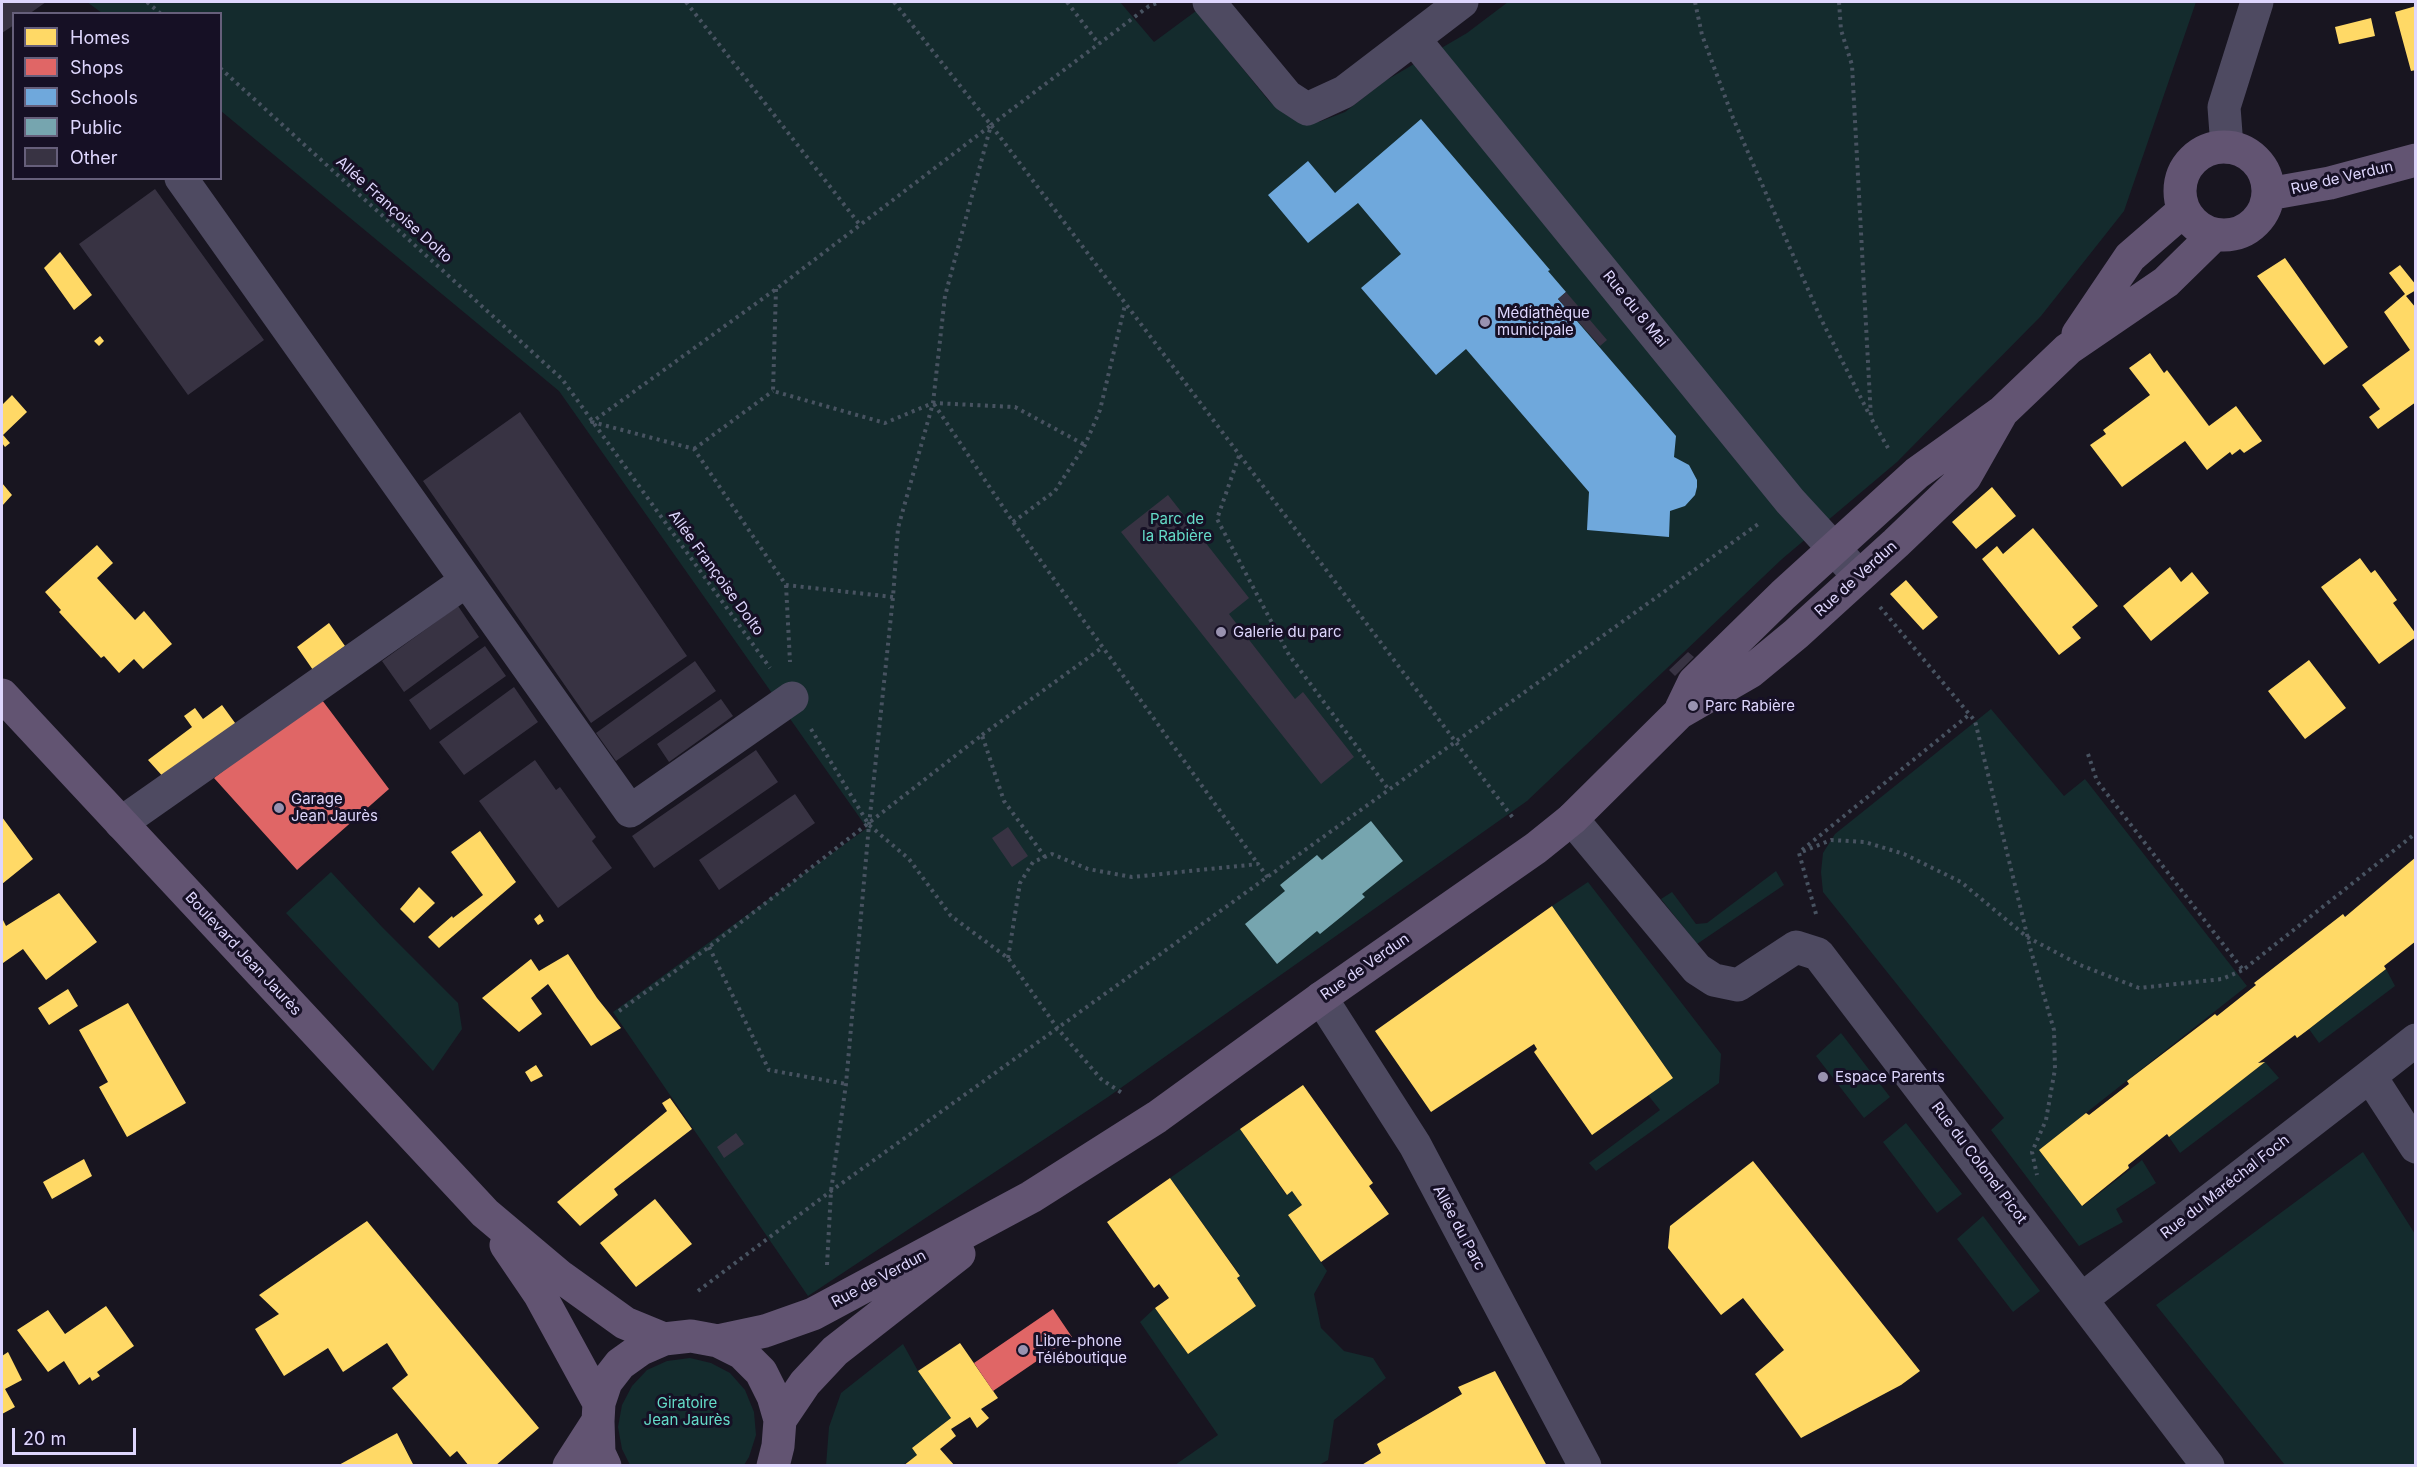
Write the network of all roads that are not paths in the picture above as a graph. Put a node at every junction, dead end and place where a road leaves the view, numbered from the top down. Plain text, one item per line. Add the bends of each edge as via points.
1 (1209, 2) edge
2 (1462, 2) edge
3 (2258, 2) edge
4 (1414, 39) junction
5 (2227, 147) junction
6 (2415, 160) edge
7 (182, 180) edge
8 (2268, 194) junction
9 (2183, 211) junction
10 (2214, 235) junction
11 (2068, 349) junction
12 (2002, 412) junction
13 (1835, 548) junction
14 (1859, 576) junction
15 (466, 581) junction
16 (2, 695) edge
17 (792, 698) road end
18 (1679, 713) junction
19 (1572, 819) junction
20 (121, 823) junction
21 (1321, 998) junction
22 (2415, 1040) edge
23 (2370, 1076) junction
24 (2415, 1147) edge
25 (1031, 1197) junction
26 (485, 1213) junction
27 (2082, 1299) junction
28 (664, 1339) junction
29 (718, 1341) junction
30 (598, 1412) junction
31 (779, 1449) edge
32 (569, 1466) edge
33 (605, 1466) edge
34 (1585, 1466) edge
35 (2208, 1466) edge

1 - 4 street via 1287,96 1307,109 1344,92
2 - 4 street
3 - 5 street via 2224,107
4 - 13 street, Rue du 8 Mai via 1790,501
5 - 8 main road via 2241,150 2261,167
5 - 9 main road via 2201,153 2183,172 2179,184
6 - 8 main road, Rue de Verdun via 2330,183
7 - 15 street
8 - 10 main road via 2260,218 2251,227 2227,236
9 - 10 main road via 2201,230
9 - 11 main road, Rue de Verdun via 2130,257
10 - 11 main road, Rue de Verdun via 2166,282
11 - 12 main road, Rue de Verdun
12 - 13 main road, Rue de Verdun via 1917,473
12 - 14 main road, Rue de Verdun via 1965,477
13 - 14 street, Rue du 8 Mai
13 - 18 main road, Rue de Verdun via 1694,682
14 - 18 main road, Rue de Verdun via 1750,672
15 - 17 street via 630,811
15 - 20 street
16 - 20 main road, Boulevard Jean Jaurès
18 - 19 main road, Rue de Verdun
19 - 21 main road, Rue de Verdun
19 - 27 street, Rue du Colonel Picot via 1697,969 1714,980 1738,985 1796,947 1818,954
20 - 26 main road, Boulevard Jean Jaurès
21 - 25 main road, Rue de Verdun via 1157,1118
21 - 34 street, Allée du Parc via 1415,1145
22 - 23 street, Rue du Maréchal Foch
23 - 24 street
23 - 27 street, Rue du Maréchal Foch
25 - 29 main road, Rue de Verdun via 813,1314 765,1331
25 - 31 main road, Rue de Verdun via 835,1351 805,1383
26 - 28 main road, Boulevard Jean Jaurès via 561,1277 625,1323
26 - 30 main road, Boulevard Jean Jaurès via 540,1295
27 - 35 street, Rue du Colonel Picot
28 - 29 main road via 692,1336
28 - 30 main road via 620,1364 606,1382
29 - 31 main road via 742,1353 761,1372 773,1396
30 - 32 main road
30 - 33 main road via 599,1453

